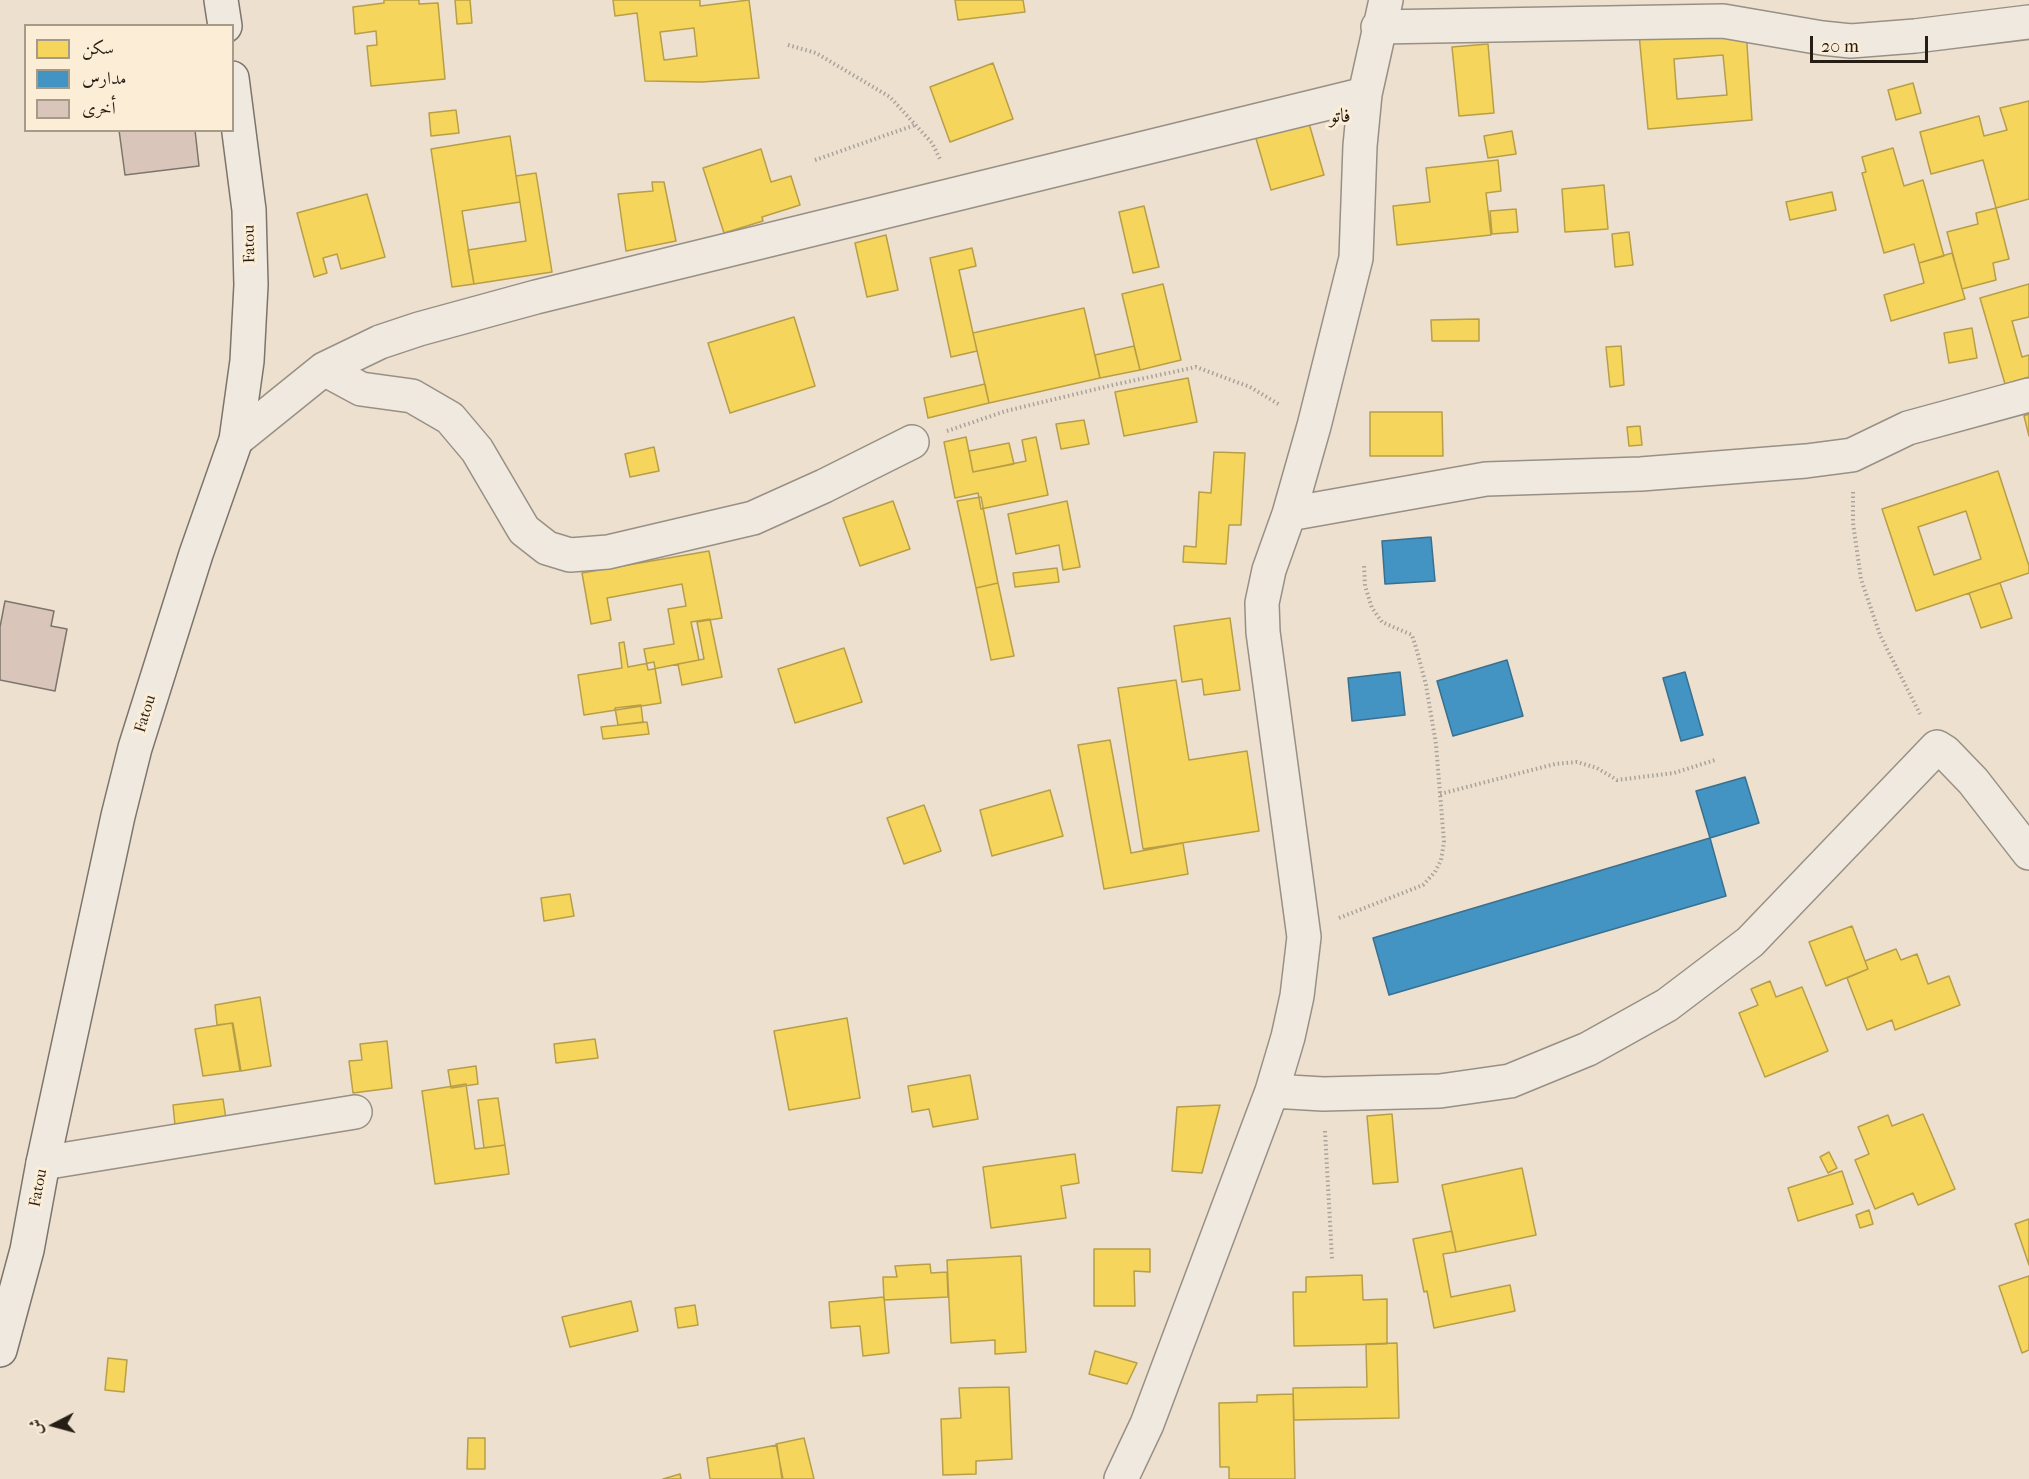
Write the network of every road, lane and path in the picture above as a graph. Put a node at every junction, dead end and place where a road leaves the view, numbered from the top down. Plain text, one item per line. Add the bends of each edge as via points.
1 (221, 0) edge
2 (1382, 13) edge
3 (2029, 22) edge
4 (225, 24) edge
5 (788, 45) dead end
6 (234, 94) edge
7 (1365, 94) junction
8 (915, 125) junction
9 (815, 160) dead end
10 (951, 196) junction
11 (324, 369) junction
12 (2029, 395) edge
13 (1314, 426) junction
14 (236, 440) junction
15 (912, 442) joint
16 (1852, 455) junction
17 (1289, 514) junction
18 (1364, 564) dead end
19 (1937, 747) junction
20 (1715, 760) dead end
21 (1440, 794) junction
22 (2029, 853) edge
23 (1304, 937) junction
24 (1272, 1091) junction
25 (1323, 1094) junction
26 (355, 1112) dead end
27 (43, 1163) junction
28 (1332, 1259) dead end
29 (0, 1350) edge
30 (1121, 1479) edge

1 - 4 street
2 - 3 street via 1723,21 1851,41
2 - 7 street
5 - 8 path via 816,53 881,91
6 - 14 street, Fatou via 249,210 251,285 247,362
7 - 10 street
7 - 13 street via 1356,258
8 - 9 path
8 - 10 path via 932,143
10 - 11 street via 633,272 419,329 380,342
11 - 14 street
11 - 15 street via 361,389 412,396 450,418 477,450 524,530 547,548 570,555 608,552 753,518
12 - 16 street via 1908,428
13 - 15 path via 1250,387 1196,367 1006,411
13 - 17 street
14 - 27 street, Fatou via 135,748
16 - 17 street via 1641,474 1486,479
16 - 19 path via 1853,523 1860,579 1880,635
17 - 23 street via 1269,570 1262,603 1263,632
18 - 21 path via 1372,609 1382,622 1412,635 1426,685
19 - 22 street via 1973,781
19 - 25 street via 1750,942 1657,1010 1588,1049 1510,1081 1440,1091
20 - 21 path via 1674,774 1617,780 1577,762 1555,764
21 - 23 path via 1442,860 1423,885 1333,920
23 - 24 street via 1297,996
24 - 25 street
24 - 30 street via 1147,1424
25 - 28 path
26 - 27 street
27 - 29 street, Fatou via 27,1250

